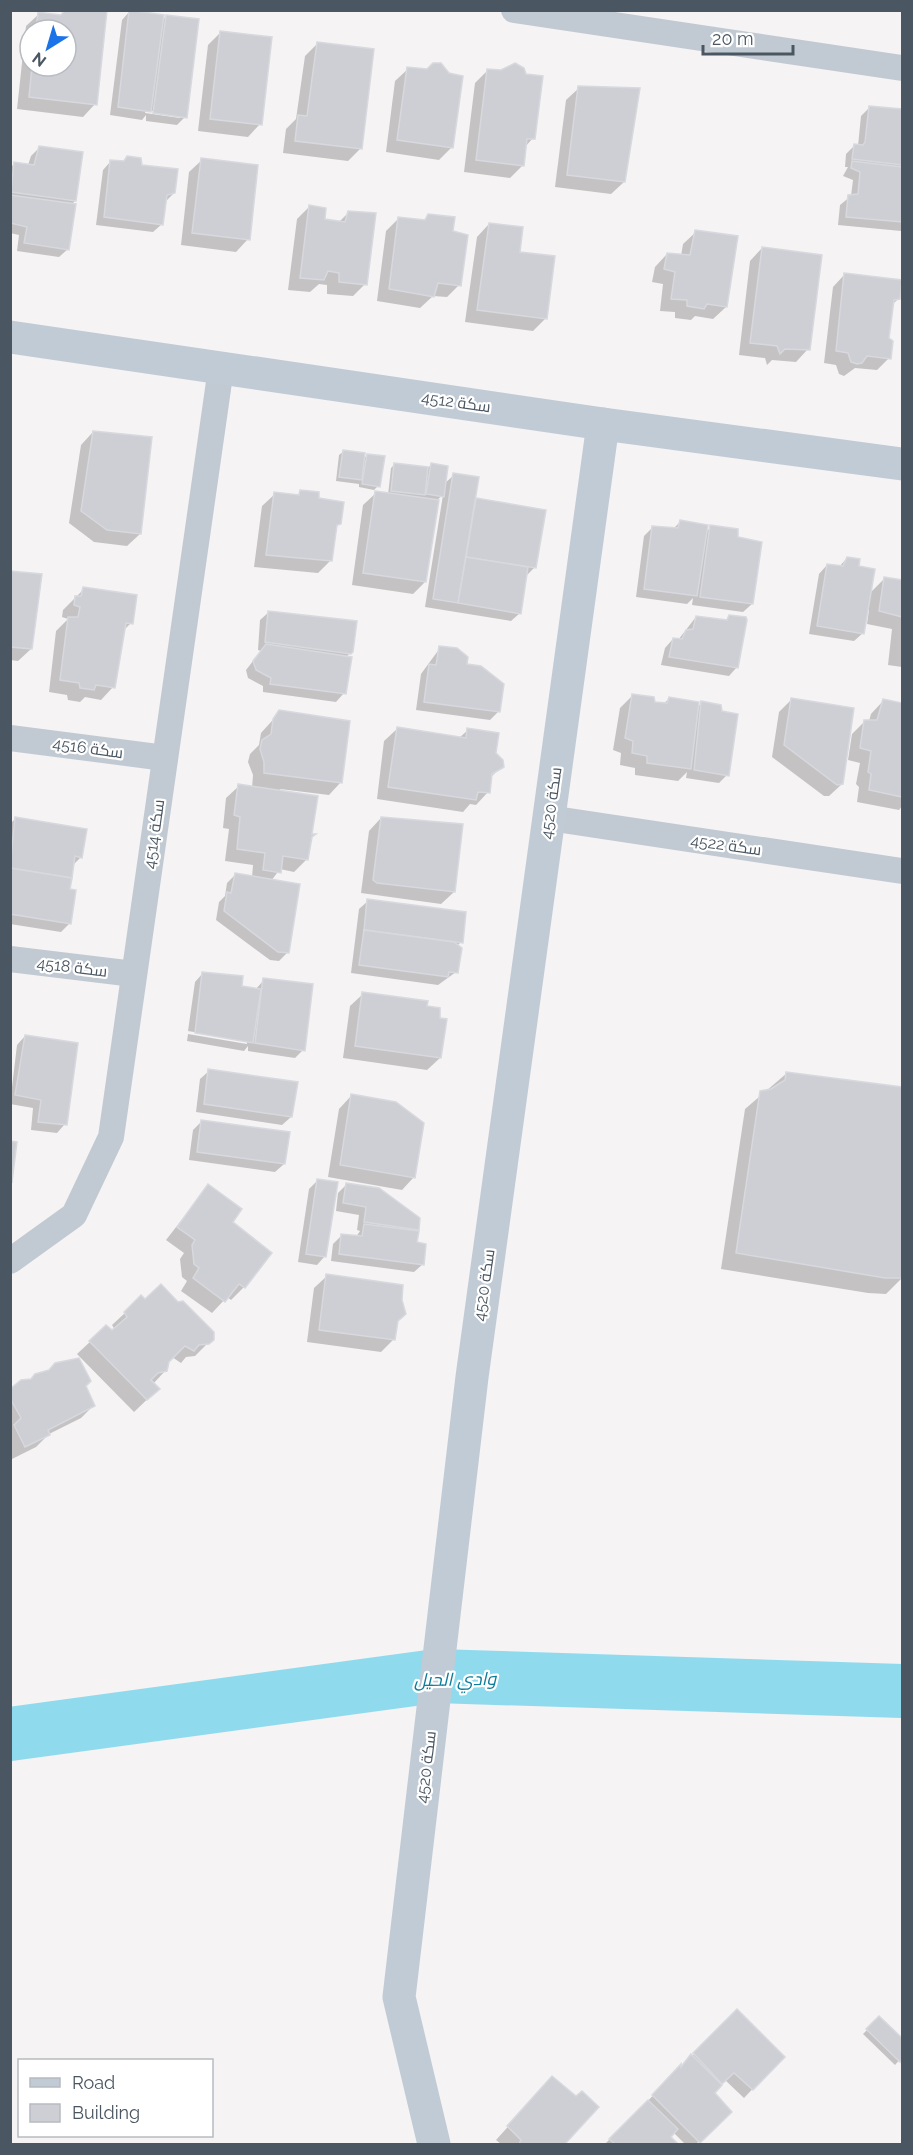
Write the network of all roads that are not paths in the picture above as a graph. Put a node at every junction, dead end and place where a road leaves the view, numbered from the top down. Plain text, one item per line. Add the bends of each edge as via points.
1 (514, 10) edge
2 (903, 68) edge
3 (10, 337) edge
4 (221, 368) junction
5 (603, 424) junction
6 (903, 464) edge
7 (10, 738) edge
8 (165, 758) junction
9 (549, 818) junction
10 (903, 871) edge
11 (10, 959) edge
12 (134, 974) junction
13 (10, 1261) edge
14 (434, 2145) edge

1 - 2 street
3 - 4 street, سكة 4512
4 - 5 street, سكة 4512
4 - 8 street, سكة 4514
5 - 6 street, سكة 4512
5 - 9 street, سكة 4520
7 - 8 street, سكة 4516
8 - 12 street, سكة 4514
9 - 10 street, سكة 4522
9 - 14 street, سكة 4520 via 472,1377 399,1997
11 - 12 street, سكة 4518
12 - 13 street, سكة 4514 via 111,1137 74,1215

